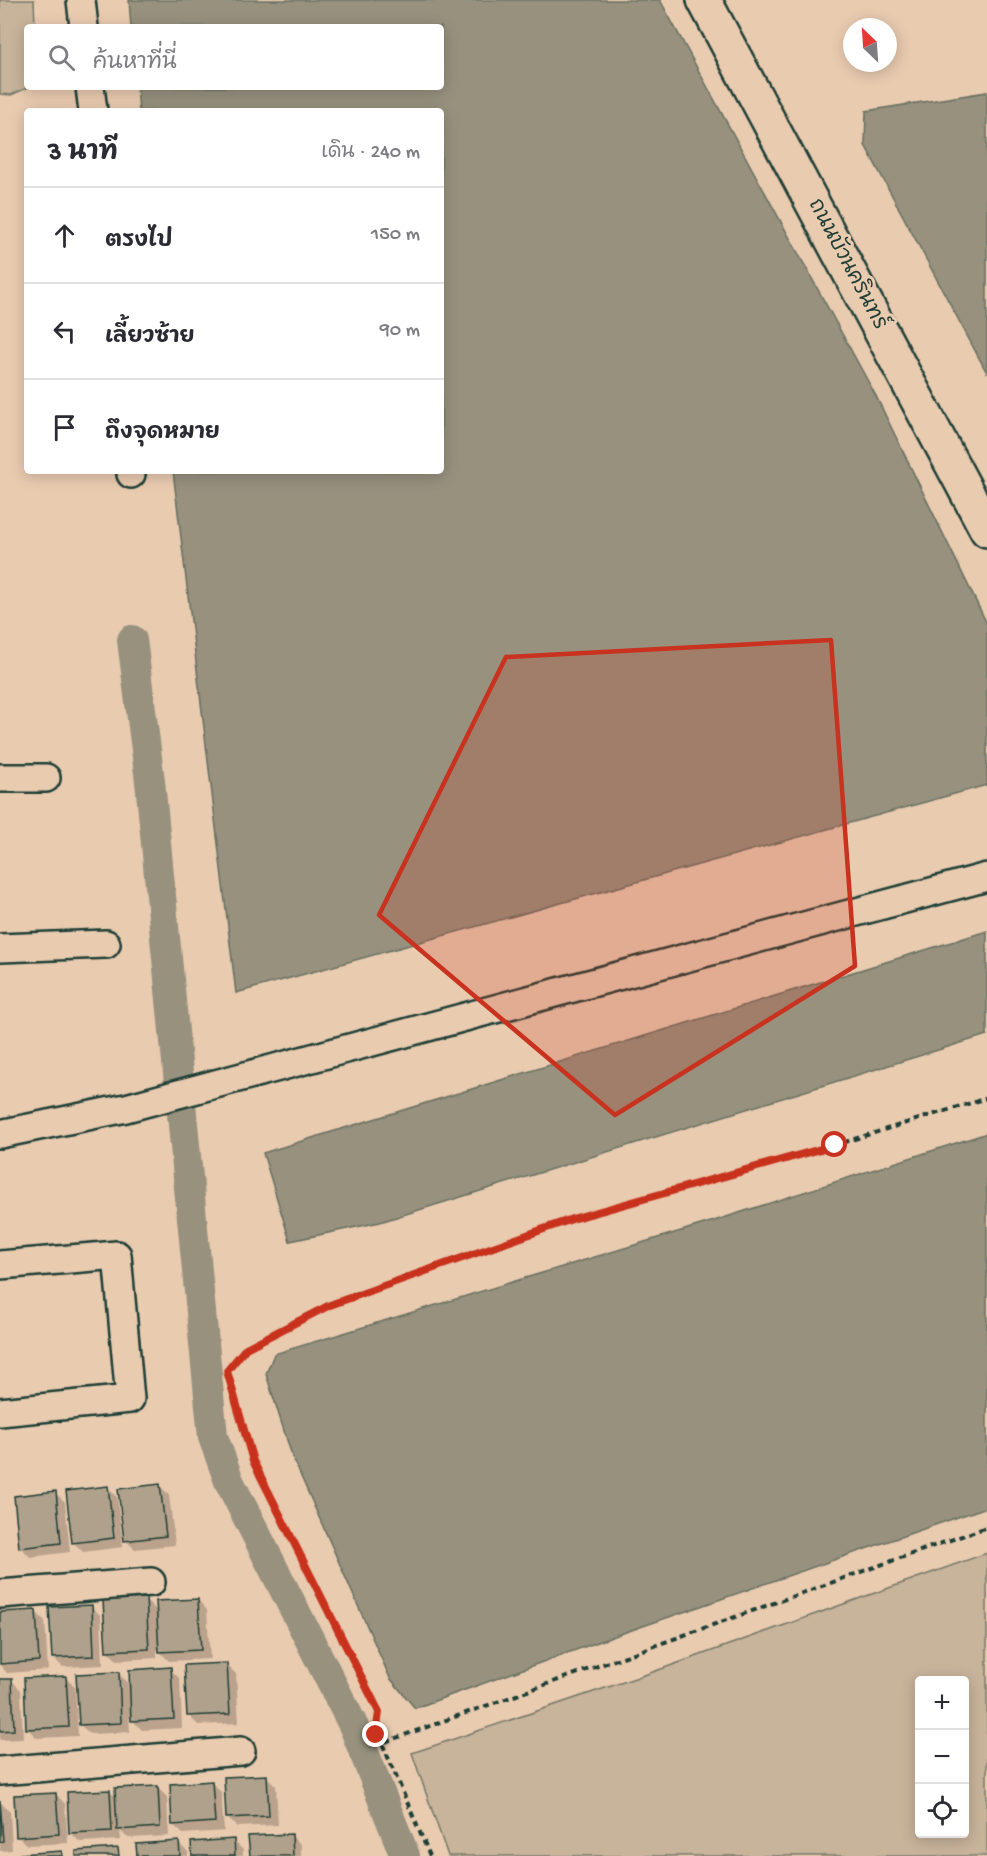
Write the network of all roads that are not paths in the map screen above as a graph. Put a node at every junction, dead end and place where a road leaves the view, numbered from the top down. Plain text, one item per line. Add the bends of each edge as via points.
1 (81, 0) edge
2 (704, 0) edge
3 (84, 24) edge
4 (90, 90) edge
5 (93, 108) edge
6 (987, 530) edge
7 (0, 778) edge
8 (46, 778) dead end
9 (987, 877) edge
10 (106, 944) dead end
11 (0, 948) edge
12 (0, 1134) edge
13 (0, 1265) edge
14 (0, 1412) edge
15 (151, 1582) dead end
16 (0, 1594) edge
17 (241, 1751) dead end
18 (0, 1771) edge

1 - 3 street
2 - 6 street, ถนนบัวนครินทร์
4 - 5 street
7 - 8 street
9 - 12 street via 126,1108
10 - 11 street
13 - 14 street via 117,1255 130,1399
15 - 16 street
17 - 18 street

